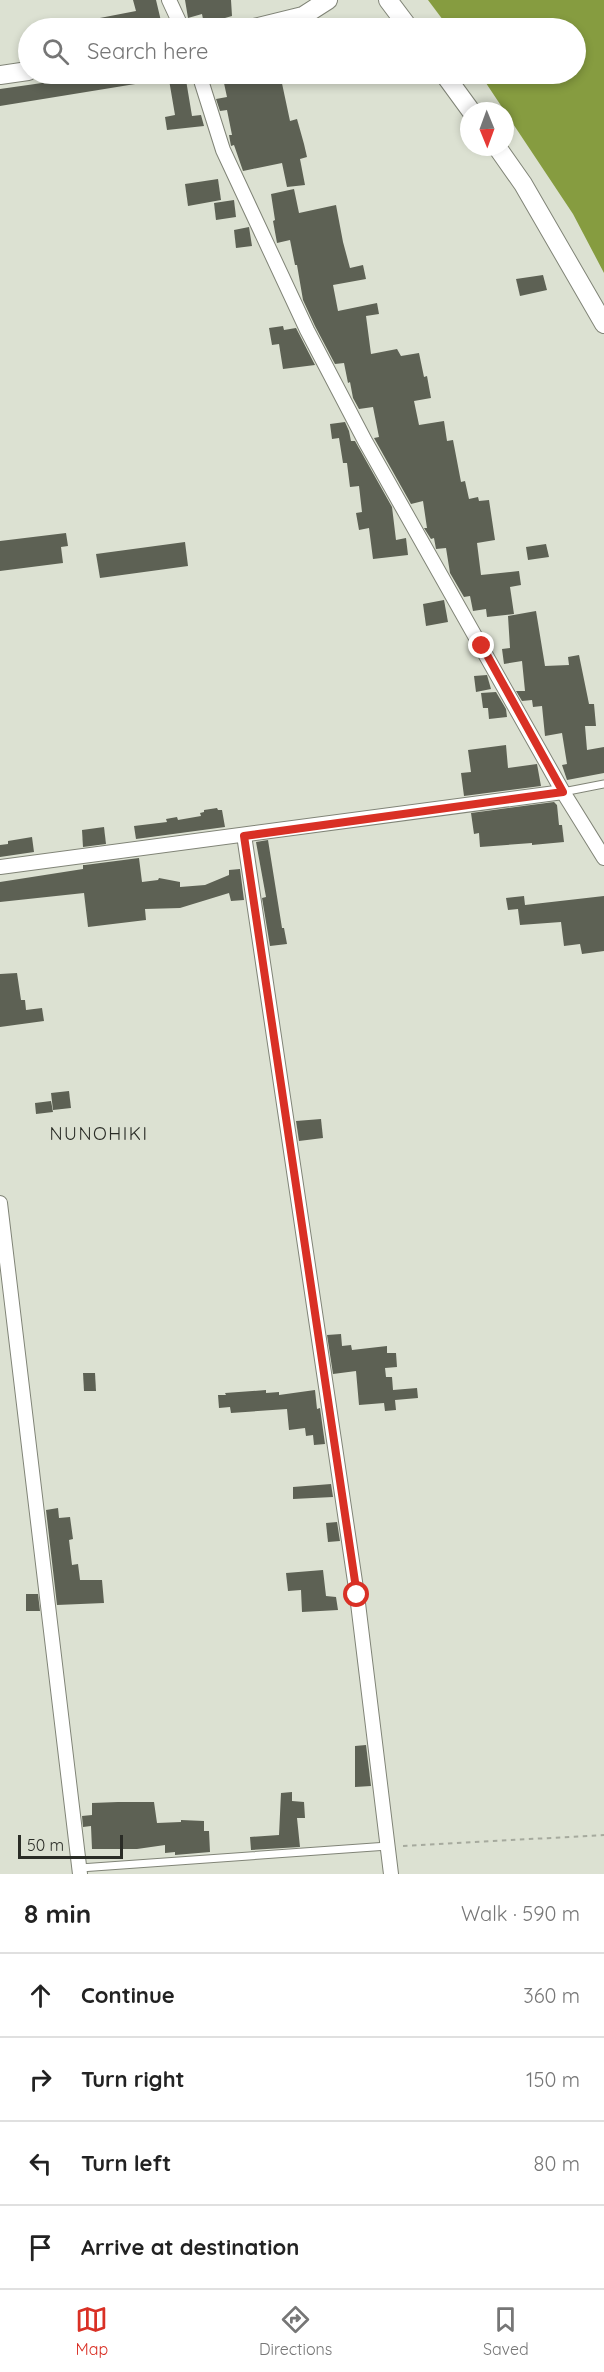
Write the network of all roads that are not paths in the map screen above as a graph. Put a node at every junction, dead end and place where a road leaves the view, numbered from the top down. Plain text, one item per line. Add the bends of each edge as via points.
1 (169, 0) edge
2 (388, 0) edge
3 (327, 2) edge
4 (177, 18) edge
5 (295, 18) edge
6 (402, 18) edge
7 (18, 72) edge
8 (0, 75) edge
9 (202, 84) edge
10 (451, 84) edge
11 (464, 102) edge
12 (503, 156) edge
13 (604, 324) edge
14 (604, 783) edge
15 (563, 792) junction
16 (244, 836) junction
17 (604, 858) edge
18 (0, 867) edge
19 (0, 1203) edge
20 (388, 1846) junction
21 (80, 1871) edge
22 (391, 1874) edge

1 - 4 street
2 - 6 street
3 - 5 street
7 - 8 street
9 - 15 street via 223,150 307,330 365,441
10 - 11 street
12 - 13 street
14 - 15 lane
15 - 16 street
15 - 17 street
16 - 18 street
16 - 20 street via 357,1595
19 - 21 street
20 - 21 lane
20 - 22 street

